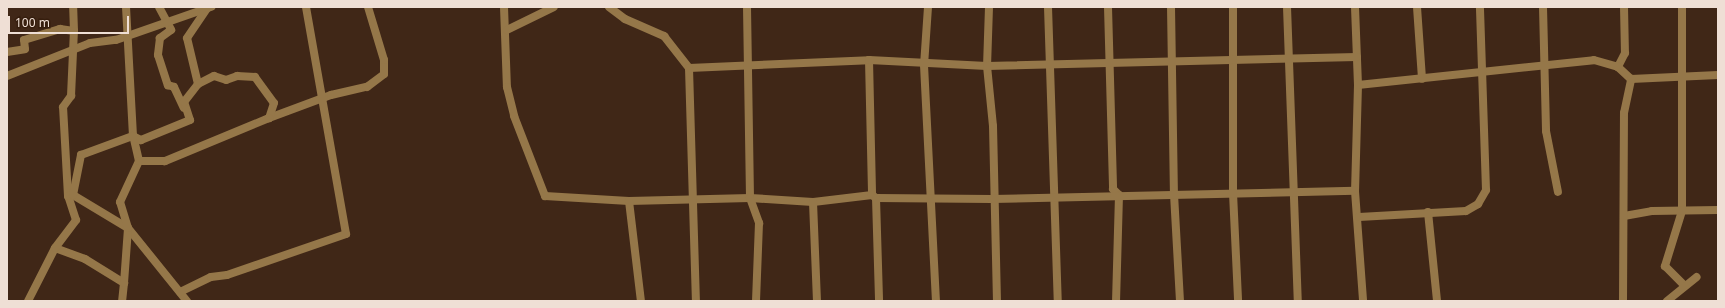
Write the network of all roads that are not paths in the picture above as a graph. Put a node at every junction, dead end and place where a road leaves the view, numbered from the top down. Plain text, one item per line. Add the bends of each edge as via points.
1 (73, 7) edge
2 (126, 7) edge
3 (159, 7) edge
4 (306, 7) edge
5 (368, 7) edge
6 (504, 7) edge
7 (554, 7) edge
8 (609, 7) edge
9 (747, 7) edge
10 (928, 7) edge
11 (989, 7) edge
12 (1048, 7) edge
13 (1108, 7) edge
14 (1171, 7) edge
15 (1233, 7) edge
16 (1286, 7) edge
17 (1355, 7) edge
18 (1417, 7) edge
19 (1480, 7) edge
20 (1543, 7) edge
21 (1624, 7) edge
22 (1682, 7) edge
23 (208, 8) edge
24 (167, 21) junction
25 (507, 30) junction
26 (74, 31) junction
27 (128, 34) junction
28 (72, 51) junction
29 (7, 52) edge
30 (1357, 57) junction
31 (1291, 58) junction
32 (869, 60) junction
33 (1233, 60) junction
34 (1109, 62) junction
35 (1171, 63) junction
36 (1051, 64) junction
37 (924, 65) junction
38 (1544, 65) junction
39 (747, 66) junction
40 (987, 66) junction
41 (1618, 66) junction
42 (689, 68) junction
43 (1483, 74) junction
44 (1718, 75) edge
45 (7, 76) edge
46 (1682, 77) junction
47 (1422, 79) junction
48 (1632, 79) junction
49 (198, 84) junction
50 (1358, 85) junction
51 (320, 99) junction
52 (269, 118) junction
53 (190, 120) junction
54 (133, 136) junction
55 (139, 161) junction
56 (1355, 191) junction
57 (1296, 192) junction
58 (1558, 192) dead end
59 (1233, 193) junction
60 (1174, 194) junction
61 (71, 195) junction
62 (1119, 195) junction
63 (1054, 196) junction
64 (874, 197) junction
65 (750, 198) junction
66 (932, 199) junction
67 (992, 199) junction
68 (693, 200) junction
69 (629, 201) junction
70 (814, 202) junction
71 (1718, 210) edge
72 (1682, 211) junction
73 (1428, 212) junction
74 (1624, 216) junction
75 (1359, 218) junction
76 (128, 228) junction
77 (55, 248) junction
78 (1697, 277) dead end
79 (124, 283) junction
80 (1685, 286) junction
81 (180, 292) junction
82 (28, 301) edge
83 (122, 301) edge
84 (187, 301) edge
85 (641, 301) edge
86 (696, 301) edge
87 (756, 301) edge
88 (817, 301) edge
89 (879, 301) edge
90 (936, 301) edge
91 (997, 301) edge
92 (1058, 301) edge
93 (1116, 301) edge
94 (1180, 301) edge
95 (1238, 301) edge
96 (1298, 301) edge
97 (1363, 301) edge
98 (1437, 301) edge
99 (1623, 301) edge
100 (1667, 301) edge

1 - 26 street
2 - 27 street
3 - 24 street
4 - 51 street
5 - 51 street via 384,60 384,74 367,87
6 - 25 street
7 - 25 street
8 - 42 street via 626,19 664,36
9 - 39 street
10 - 37 street
11 - 40 street
12 - 36 street
13 - 34 street
14 - 35 street
15 - 33 street
16 - 31 street
17 - 30 street
18 - 47 street
19 - 43 street
20 - 38 street
21 - 41 street via 1625,53
22 - 46 street
23 - 24 street
23 - 49 street via 187,38
24 - 27 street
24 - 53 street via 172,30 160,38 158,55 168,85 174,88
25 - 69 street via 507,87 514,116 545,196
26 - 28 street
26 - 29 street via 60,30 24,40 25,49
27 - 28 street
27 - 54 street
28 - 45 street
28 - 61 street via 71,96 63,107
30 - 31 street
30 - 50 street
31 - 33 street
31 - 57 street
32 - 37 street
32 - 39 street
32 - 64 street
33 - 35 street
33 - 59 street
34 - 35 street
34 - 36 street
34 - 62 street via 1112,74 1113,189
35 - 60 street
36 - 40 street
36 - 63 street
37 - 40 street
37 - 66 street
38 - 41 street via 1594,60
38 - 43 street
38 - 58 street via 1546,131
39 - 42 street
39 - 65 street
40 - 67 street via 993,126
41 - 48 street
42 - 68 street
43 - 47 street
43 - 73 street via 1486,190 1478,204 1466,211
44 - 46 street
46 - 48 street
46 - 72 street
47 - 50 street
48 - 74 street via 1624,113
49 - 52 street via 214,76 226,80 237,76 255,77 274,103
49 - 53 street via 184,102
50 - 56 street
51 - 52 street
51 - 81 street via 346,234 227,275 211,277
52 - 55 street via 165,161
53 - 54 street via 141,140
54 - 55 street
54 - 61 street via 81,155
55 - 76 street via 120,202
56 - 57 street
56 - 75 street
57 - 59 street
57 - 96 street
59 - 60 street
59 - 95 street
60 - 62 street
60 - 94 street
61 - 76 street
61 - 77 street via 76,220
62 - 63 street
62 - 93 street
63 - 67 street
63 - 92 street
64 - 66 street
64 - 70 street
64 - 89 street
65 - 68 street
65 - 70 street
65 - 87 street via 760,223
66 - 67 street
66 - 90 street via 930,234
67 - 91 street
68 - 69 street
68 - 86 street
69 - 85 street
70 - 88 street
71 - 72 street
72 - 74 street
72 - 80 street via 1665,266
73 - 75 street
73 - 98 street
74 - 99 street
75 - 97 street
76 - 79 street
76 - 81 street
77 - 79 street via 85,259
77 - 82 street
78 - 80 street
79 - 83 street
80 - 100 street
81 - 84 street

